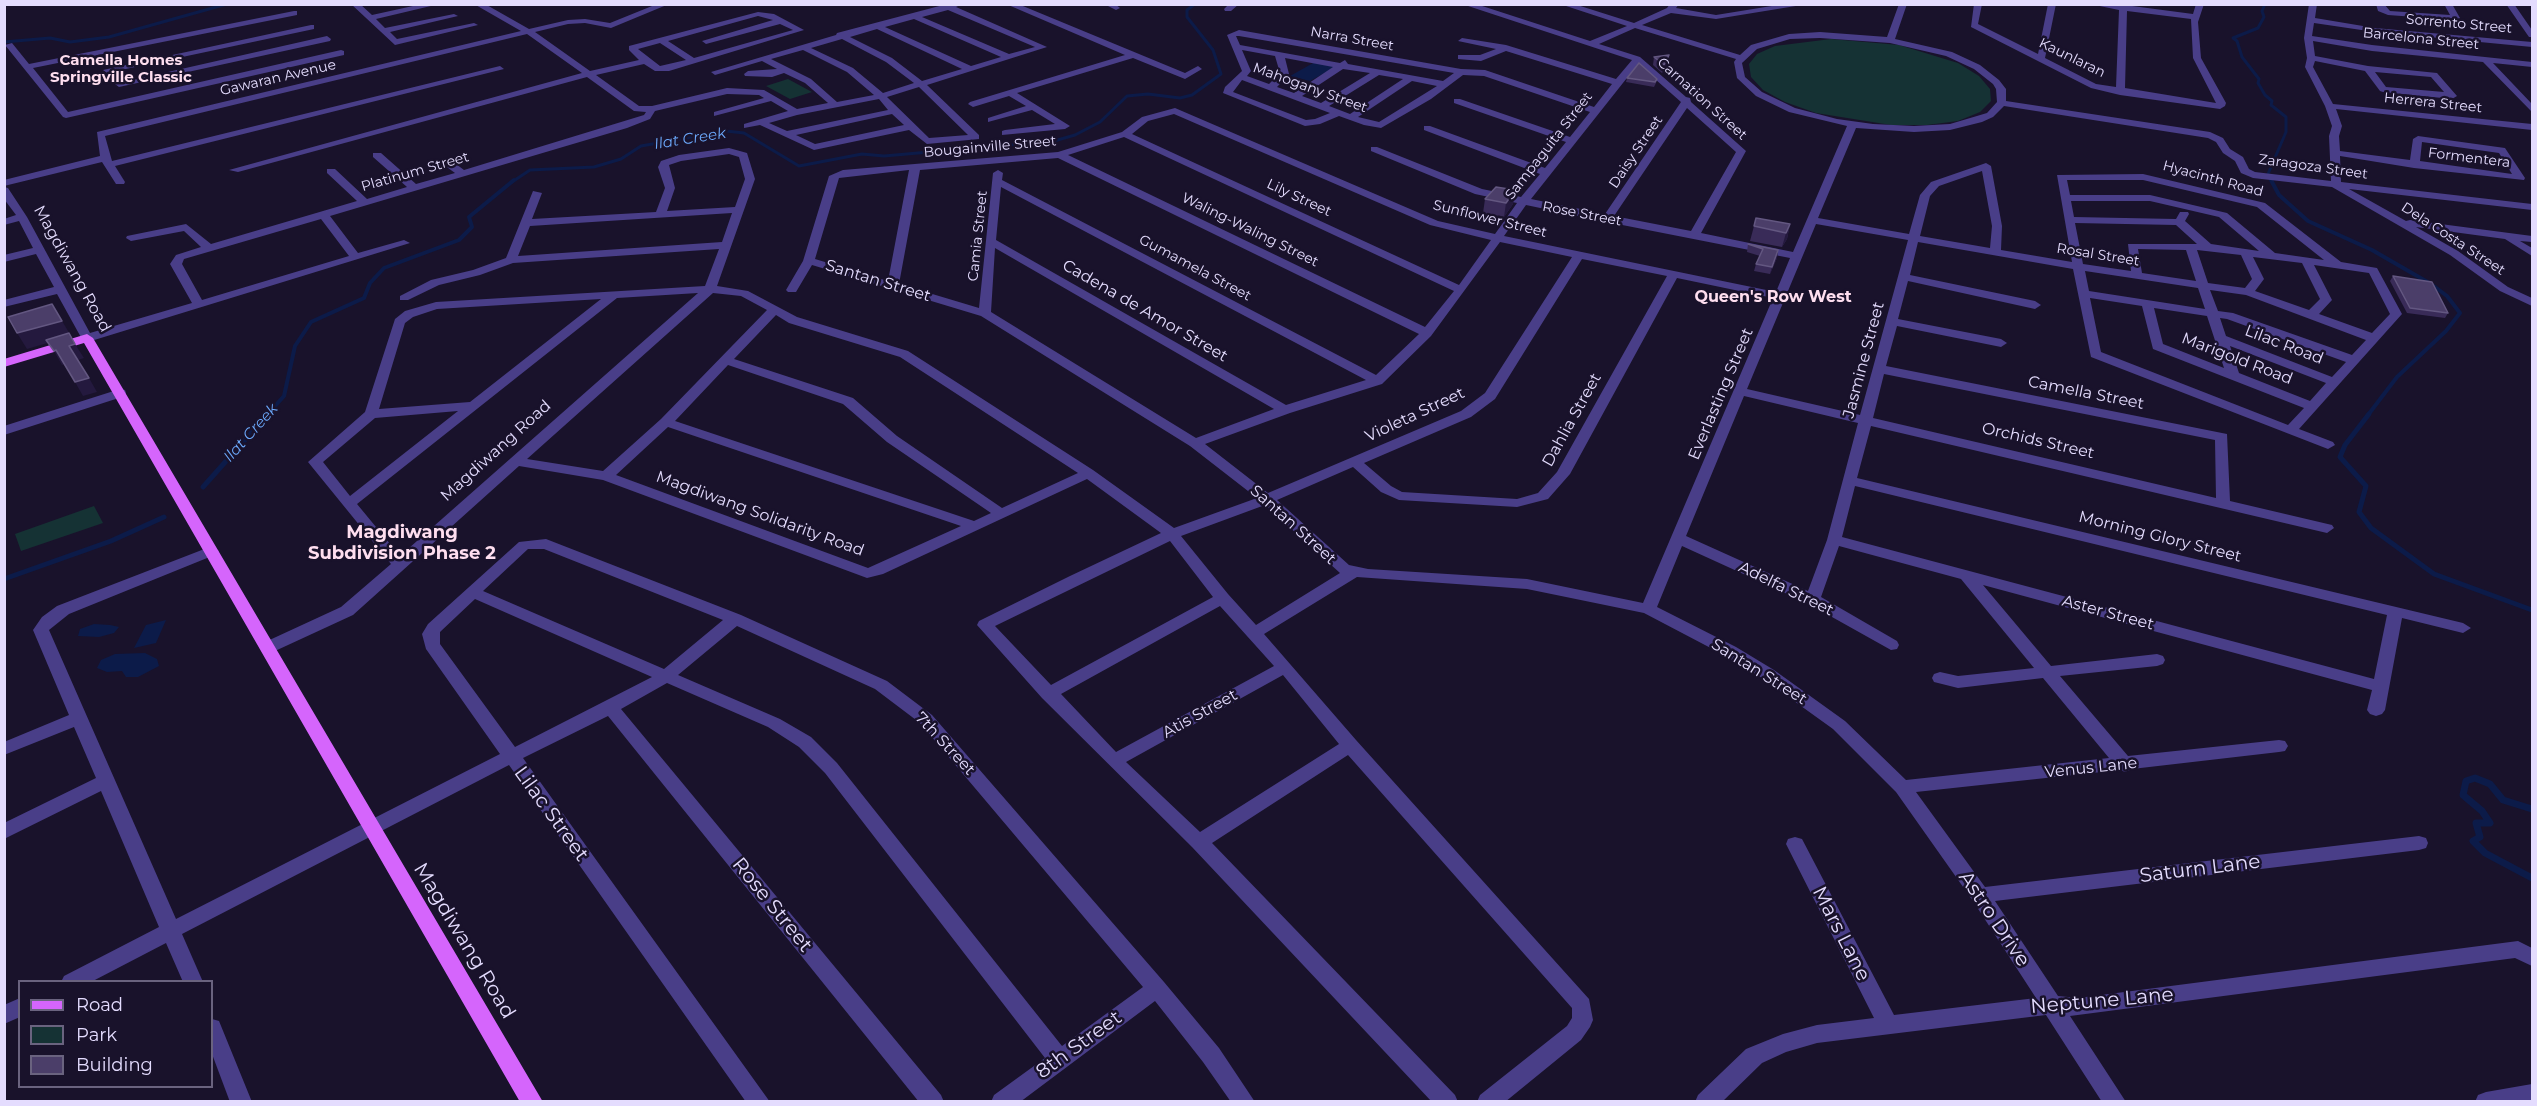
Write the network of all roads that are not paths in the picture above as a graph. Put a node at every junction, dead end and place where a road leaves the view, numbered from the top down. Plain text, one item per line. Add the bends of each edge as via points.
1 (283, 4) edge
2 (371, 4) edge
3 (431, 4) edge
4 (478, 4) edge
5 (665, 4) edge
6 (1010, 4) edge
7 (1466, 4) edge
8 (1564, 4) edge
9 (1590, 4) edge
10 (1752, 4) edge
11 (1804, 4) edge
12 (1903, 4) edge
13 (1978, 4) edge
14 (2052, 4) edge
15 (2094, 4) edge
16 (2200, 4) edge
17 (2313, 4) edge
18 (2380, 4) edge
19 (2448, 4) edge
20 (2510, 4) edge
21 (357, 6) edge
22 (955, 6) edge
23 (1673, 7) edge
24 (2123, 8) junction
25 (1579, 9) junction
26 (294, 13) junction
27 (1747, 13) junction
28 (454, 16) junction
29 (916, 17) junction
30 (2194, 17) junction
31 (370, 18) junction
32 (2312, 20) junction
33 (780, 21) junction
34 (1635, 26) junction
35 (311, 27) junction
36 (879, 27) junction
37 (750, 29) junction
38 (384, 31) junction
39 (831, 31) dead end
40 (529, 32) junction
41 (690, 32) junction
42 (2532, 35) edge
43 (843, 37) junction
44 (2308, 38) junction
45 (327, 39) junction
46 (660, 39) junction
47 (772, 40) junction
48 (1890, 40) junction
49 (706, 41) junction
50 (1462, 41) dead end
51 (1591, 44) junction
52 (2532, 44) edge
53 (9, 45) dead end
54 (90, 45) dead end
55 (1237, 47) junction
56 (804, 48) junction
57 (1506, 48) junction
58 (726, 52) junction
59 (1358, 53) junction
60 (96, 54) junction
61 (1279, 54) junction
62 (1133, 55) junction
63 (1008, 57) junction
64 (1461, 57) dead end
65 (764, 58) junction
66 (1740, 58) junction
67 (2041, 58) junction
68 (2311, 58) junction
69 (1637, 59) junction
70 (2486, 60) junction
71 (645, 61) junction
72 (693, 61) junction
73 (2532, 64) edge
74 (1342, 66) junction
75 (27, 67) junction
76 (500, 69) dead end
77 (786, 69) junction
78 (970, 69) junction
79 (1198, 69) dead end
80 (2368, 69) junction
81 (106, 70) junction
82 (715, 72) dead end
83 (1378, 72) junction
84 (1461, 72) junction
85 (588, 74) junction
86 (748, 74) dead end
87 (1242, 77) junction
88 (1411, 78) junction
89 (1618, 83) junction
90 (119, 84) junction
91 (921, 84) junction
92 (1444, 84) junction
93 (1271, 87) junction
94 (2120, 92) junction
95 (1010, 93) junction
96 (881, 96) junction
97 (1295, 96) junction
98 (773, 98) junction
99 (132, 100) junction
100 (1687, 100) junction
101 (1457, 101) dead end
102 (2002, 103) junction
103 (834, 104) junction
104 (973, 104) dead end
105 (1323, 106) junction
106 (2330, 106) junction
107 (1034, 107) junction
108 (2532, 109) edge
109 (796, 111) junction
110 (894, 111) junction
111 (1175, 111) joint
112 (1596, 111) junction
113 (1339, 112) junction
114 (717, 114) dead end
115 (652, 116) junction
116 (1351, 117) junction
117 (991, 120) dead end
118 (760, 122) junction
119 (90, 123) junction
120 (1852, 125) junction
121 (747, 126) dead end
122 (910, 127) junction
123 (2532, 127) edge
124 (1426, 128) dead end
125 (1005, 133) dead end
126 (786, 134) junction
127 (1125, 135) junction
128 (1573, 141) junction
129 (1374, 149) dead end
130 (2336, 153) junction
131 (376, 155) dead end
132 (1059, 155) junction
133 (107, 161) junction
134 (997, 162) junction
135 (448, 163) dead end
136 (2415, 165) junction
137 (915, 168) junction
138 (234, 170) dead end
139 (331, 171) dead end
140 (1548, 173) junction
141 (463, 174) junction
142 (120, 182) dead end
143 (999, 182) junction
144 (4, 183) edge
145 (2336, 186) junction
146 (414, 188) junction
147 (2202, 189) junction
148 (4, 190) edge
149 (537, 193) dead end
150 (2067, 198) junction
151 (364, 202) junction
152 (1523, 202) junction
153 (2190, 206) junction
154 (2532, 207) edge
155 (737, 210) junction
156 (323, 214) junction
157 (660, 215) junction
158 (22, 218) junction
159 (1607, 219) junction
160 (1812, 220) junction
161 (2069, 220) junction
162 (4, 222) edge
163 (527, 222) junction
164 (2179, 222) junction
165 (2404, 223) junction
166 (2503, 235) junction
167 (1694, 236) junction
168 (131, 238) dead end
169 (1496, 238) junction
170 (1914, 239) junction
171 (2532, 239) edge
172 (990, 241) junction
173 (404, 243) dead end
174 (726, 245) junction
175 (2190, 246) junction
176 (207, 247) junction
177 (2208, 247) junction
178 (39, 250) junction
179 (2246, 253) junction
180 (2532, 253) edge
181 (1995, 254) junction
182 (1579, 255) junction
183 (1797, 256) junction
184 (2272, 256) junction
185 (355, 257) junction
186 (4, 260) edge
187 (511, 260) junction
188 (809, 261) junction
189 (2307, 262) junction
190 (2338, 266) junction
191 (2079, 267) junction
192 (1673, 276) junction
193 (2137, 276) junction
194 (1904, 277) junction
195 (2203, 285) junction
196 (893, 286) junction
197 (61, 289) junction
198 (710, 289) junction
199 (792, 290) dead end
200 (1461, 290) junction
201 (2248, 292) junction
202 (615, 294) junction
203 (2084, 294) junction
204 (1780, 297) junction
205 (404, 298) dead end
206 (2532, 302) edge
207 (2147, 303) junction
208 (4, 304) edge
209 (198, 304) junction
210 (2035, 305) dead end
211 (774, 310) junction
212 (985, 313) junction
213 (2213, 314) junction
214 (2311, 315) junction
215 (1892, 321) junction
216 (1427, 333) junction
217 (87, 338) junction
218 (2373, 338) junction
219 (2222, 339) junction
220 (2001, 343) dead end
221 (724, 360) junction
222 (2354, 360) junction
223 (4, 363) edge
224 (1880, 369) junction
225 (2233, 375) junction
226 (1377, 381) junction
227 (2334, 382) junction
228 (1740, 391) junction
229 (120, 393) junction
230 (472, 406) junction
231 (2312, 406) junction
232 (1285, 410) junction
233 (371, 414) junction
234 (1865, 420) junction
235 (666, 422) junction
236 (2290, 430) junction
237 (4, 431) edge
238 (1195, 443) junction
239 (2328, 445) dead end
240 (514, 461) junction
241 (1354, 461) junction
242 (1088, 473) junction
243 (606, 476) junction
244 (1849, 480) junction
245 (1267, 499) junction
246 (2223, 502) junction
247 (350, 503) junction
248 (999, 512) junction
249 (972, 525) junction
250 (2327, 528) dead end
251 (1172, 534) junction
252 (1678, 538) junction
253 (1834, 540) junction
254 (531, 543) joint
255 (212, 551) junction
256 (399, 564) junction
257 (1353, 572) junction
258 (1966, 575) junction
259 (472, 592) junction
260 (1222, 598) junction
261 (1813, 600) junction
262 (1648, 609) junction
263 (2395, 613) junction
264 (735, 619) junction
265 (2463, 628) dead end
266 (1254, 633) junction
267 (1891, 645) dead end
268 (269, 647) junction
269 (2157, 660) dead end
270 (1285, 667) junction
271 (2046, 671) junction
272 (667, 675) junction
273 (1940, 678) dead end
274 (2382, 687) junction
275 (1048, 694) junction
276 (610, 708) junction
277 (2376, 710) dead end
278 (78, 718) junction
279 (1350, 745) junction
280 (1861, 745) joint
281 (2279, 746) dead end
282 (4, 749) edge
283 (510, 757) junction
284 (1114, 761) junction
285 (2125, 765) junction
286 (105, 781) junction
287 (1902, 787) junction
288 (371, 829) junction
289 (4, 832) edge
290 (1199, 842) junction
291 (2419, 843) dead end
292 (1795, 844) dead end
293 (1980, 895) junction
294 (172, 930) junction
295 (2525, 953) edge
296 (73, 980) edge
297 (193, 980) edge
298 (1157, 988) junction
299 (2050, 1005) junction
300 (18, 1008) edge
301 (4, 1015) edge
302 (1888, 1024) junction
303 (213, 1031) edge
304 (1059, 1059) junction
305 (2532, 1094) edge
306 (241, 1101) edge
307 (532, 1101) edge
308 (759, 1101) edge
309 (933, 1101) edge
310 (1002, 1101) edge
311 (1244, 1101) edge
312 (1447, 1101) edge
313 (1488, 1101) edge
314 (1706, 1101) edge
315 (2115, 1101) edge
316 (2486, 1101) edge

1 - 26 street
2 - 21 street
3 - 28 street
3 - 31 street
4 - 40 street
5 - 40 street, Gawaran Avenue via 611,26 577,21
6 - 62 street
7 - 51 street, Carnation Street
8 - 25 street
9 - 25 street
10 - 27 street
11 - 27 street
12 - 48 street
13 - 67 street, Kaunlaran via 1974,25
14 - 67 street
15 - 24 street
16 - 30 street
17 - 32 street
18 - 19 street via 2388,13 2456,18
20 - 42 street
21 - 31 street
22 - 29 street
22 - 63 street via 1043,47
23 - 27 street via 1716,17
23 - 34 street
24 - 30 street
24 - 94 street
25 - 34 street
26 - 35 street
26 - 60 street
28 - 38 street
28 - 38 street via 474,26 395,42
29 - 36 street
29 - 63 street
30 - 94 street, Kaunlaran via 2197,58 2220,106
31 - 38 street
32 - 44 street
32 - 52 street, Sorrento Street via 2375,30
33 - 37 street
33 - 41 street via 758,14
33 - 47 street via 800,32
34 - 51 street
34 - 66 street
35 - 45 street
35 - 81 street
36 - 43 street
36 - 78 street
37 - 47 street
37 - 49 street
39 - 43 street
40 - 85 street
40 - 119 street, Gawaran Avenue
41 - 46 street
41 - 49 street
43 - 56 street
43 - 91 street via 889,60
44 - 68 street
44 - 70 street, Barcelona Street
45 - 90 street
45 - 99 street via 341,53
46 - 71 street via 632,48
46 - 72 street
47 - 58 street
48 - 66 street via 1796,36 1763,43
48 - 102 street via 1932,49 1977,67 2001,89
49 - 58 street
50 - 57 street
51 - 69 street, Carnation Street
53 - 75 street
54 - 60 street
55 - 59 street, Narra Street via 1231,35 1239,33
55 - 61 street
55 - 87 street via 1247,71
56 - 65 street
56 - 96 street via 850,70
57 - 64 street via 1483,57
57 - 89 street
58 - 72 street
59 - 74 street
59 - 84 street, Narra Street
60 - 75 street
60 - 81 street
61 - 74 street
61 - 93 street via 1286,74
62 - 79 street via 1185,76
62 - 95 street
63 - 78 street
65 - 77 street
65 - 82 street
66 - 120 street via 1738,73 1759,94 1799,112
67 - 94 street, Kaunlaran via 2094,86
68 - 80 street
68 - 106 street via 2309,67
69 - 89 street, Sampaguita Street
69 - 100 street, Carnation Street
70 - 73 street, Barcelona Street
70 - 108 street
71 - 72 street via 664,69
71 - 85 street
74 - 83 street
74 - 97 street
75 - 119 street via 66,115
76 - 133 street
77 - 86 street via 772,74
77 - 103 street via 808,81
78 - 91 street
80 - 80 street via 2383,89 2452,96 2434,75
81 - 90 street
83 - 88 street
83 - 105 street
84 - 92 street, Mahogany Street
84 - 112 street, Narra Street via 1485,73
85 - 115 street
85 - 138 street
87 - 93 street, Mahogany Street
87 - 113 street via 1228,93 1300,122 1317,122
88 - 92 street
88 - 116 street
89 - 112 street, Sampaguita Street
90 - 99 street
91 - 96 street
91 - 122 street via 976,137 927,141
92 - 116 street, Mahogany Street via 1386,123 1374,124
93 - 97 street, Mahogany Street
95 - 104 street
95 - 107 street
96 - 103 street
96 - 110 street
97 - 105 street, Mahogany Street
98 - 109 street, Platinum Street
98 - 114 street
98 - 115 street, Platinum Street via 761,92 727,91
99 - 119 street
100 - 159 street, Daisy Street
100 - 167 street, Carnation Street via 1741,150
101 - 128 street
102 - 120 street via 1980,120 1950,127
102 - 145 street, Zaragoza Street via 2210,135 2220,140 2226,151 2253,175
103 - 109 street
105 - 113 street, Mahogany Street
106 - 123 street, Herrera Street
106 - 130 street via 2337,126
107 - 117 street
107 - 125 street via 1065,126
109 - 118 street
110 - 122 street
110 - 126 street
111 - 127 street, Bougainville Street via 1145,119
111 - 169 street, Sunflower Street via 1434,223
112 - 128 street, Sampaguita Street
113 - 116 street, Mahogany Street
115 - 141 street, Platinum Street
118 - 121 street
118 - 126 street
119 - 133 street
120 - 160 street, Everlasting Street
122 - 126 street via 814,147
124 - 140 street
127 - 132 street, Bougainville Street
127 - 200 street, Lily Street
128 - 140 street, Sampaguita Street
129 - 152 street, Rose Street via 1479,192
130 - 136 street, Formentera
130 - 145 street
131 - 146 street
132 - 134 street, Bougainville Street
132 - 216 street, Waling-Waling Street
133 - 142 street
133 - 144 street
134 - 137 street, Bougainville Street
134 - 143 street, Camia Street
135 - 141 street
136 - 136 street, Formentera via 2497,175 2520,178 2502,150 2418,139
137 - 188 street, Bougainville Street via 834,176
137 - 196 street
139 - 151 street
140 - 152 street, Sampaguita Street
141 - 146 street, Platinum Street
143 - 172 street, Camia Street
143 - 226 street, Gumamela Street
145 - 154 street, Zaragoza Street
145 - 165 street, Dela Costa Street
146 - 151 street, Platinum Street
147 - 150 street, Hyacinth Road via 2143,177 2061,177
147 - 153 street
147 - 190 street, Hyacinth Road via 2262,205
148 - 158 street, Magdiwang Road
149 - 163 street
150 - 153 street via 2150,198
150 - 161 street
151 - 156 street, Platinum Street
152 - 159 street, Rose Street
152 - 169 street, Sampaguita Street
153 - 164 street
153 - 184 street via 2223,215
155 - 157 street
155 - 157 street via 750,179 742,155 729,151 665,163 670,188
155 - 174 street
156 - 176 street, Platinum Street
156 - 185 street
157 - 163 street
158 - 162 street
158 - 178 street, Magdiwang Road
159 - 167 street, Rose Street
160 - 170 street, Rosal Street
160 - 183 street, Everlasting Street
161 - 164 street
161 - 191 street
163 - 187 street
164 - 177 street
165 - 166 street
165 - 206 street, Dela Costa Street via 2489,280
166 - 171 street
166 - 180 street
167 - 183 street, Rose Street
168 - 176 street via 186,227
169 - 182 street, Sunflower Street
169 - 200 street, Sampaguita Street
170 - 181 street, Rosal Street
170 - 181 street, Jasmine Street via 1925,195 1935,184 1986,166 1997,226
170 - 194 street, Jasmine Street
172 - 212 street, Camia Street
172 - 232 street, Cadena de Amor Street
173 - 185 street
174 - 187 street
174 - 198 street
175 - 177 street
175 - 193 street via 2132,246
175 - 195 street
176 - 209 street, Platinum Street via 180,257 176,264
177 - 179 street
178 - 186 street
178 - 197 street, Magdiwang Road
179 - 184 street
179 - 201 street via 2258,279
181 - 191 street, Rosal Street
182 - 192 street, Sunflower Street
182 - 241 street, Violeta Street via 1490,396 1466,414
183 - 204 street, Everlasting Street
184 - 189 street
185 - 209 street
187 - 205 street via 435,282
188 - 196 street, Santan Street
188 - 199 street
189 - 190 street
189 - 214 street via 2326,300
190 - 218 street via 2373,270 2396,314
191 - 193 street, Rosal Street
191 - 203 street
192 - 204 street, Sunflower Street
192 - 241 street, Dahlia Street via 1563,474 1543,496 1517,503 1400,496
193 - 195 street, Rosal Street
194 - 210 street
194 - 215 street, Jasmine Street
195 - 201 street, Rosal Street
195 - 213 street
196 - 212 street, Santan Street
197 - 208 street
197 - 217 street, Magdiwang Road
198 - 202 street
198 - 211 street via 744,293
198 - 240 street, Magdiwang Road
200 - 216 street, Sampaguita Street
201 - 214 street, Rosal Street
202 - 230 street
202 - 233 street via 436,306 409,314 399,322
203 - 207 street
203 - 236 street via 2095,354
204 - 228 street, Everlasting Street
207 - 213 street
207 - 225 street, Marigold Road via 2157,346
209 - 217 street
211 - 221 street
211 - 242 street via 793,320 904,354
212 - 238 street, Santan Street
213 - 219 street
213 - 222 street via 2229,316
214 - 218 street, Rosal Street
215 - 220 street
215 - 224 street, Jasmine Street
216 - 226 street, Sampaguita Street
217 - 223 main road
217 - 229 main road, Magdiwang Road
218 - 222 street
219 - 225 street
219 - 227 street, Lilac Road
221 - 235 street
221 - 248 street via 848,401 892,439
222 - 227 street
224 - 234 street, Jasmine Street
224 - 246 street, Camella Street via 2222,437
225 - 231 street, Marigold Road
226 - 232 street, Sampaguita Street
227 - 231 street
228 - 234 street, Orchids Street
228 - 252 street, Everlasting Street
229 - 237 street
229 - 255 main road, Magdiwang Road
230 - 233 street
230 - 247 street
231 - 236 street
232 - 238 street, Sampaguita Street
233 - 247 street via 315,462
234 - 244 street, Jasmine Street
234 - 246 street, Orchids Street
235 - 243 street
235 - 249 street
236 - 239 street
238 - 245 street, Santan Street
240 - 243 street, Magdiwang Solidarity Road
240 - 256 street, Magdiwang Road
241 - 245 street, Violeta Street
242 - 248 street, Magdiwang Solidarity Road
242 - 251 street
243 - 249 street, Magdiwang Solidarity Road via 867,573
244 - 253 street, Jasmine Street
244 - 263 street, Morning Glory Street
245 - 251 street, Violeta Street
245 - 257 street, Santan Street via 1337,565
246 - 250 street, Orchids Street
247 - 256 street
248 - 249 street, Magdiwang Solidarity Road
251 - 260 street
251 - 275 street, Violeta Street via 985,625
252 - 261 street, Adelfa Street
252 - 262 street, Everlasting Street
253 - 258 street, Aster Street
253 - 261 street, Jasmine Street
254 - 259 street, Lilac Street via 518,548
254 - 264 street, 7th Street via 546,543
255 - 268 main road, Magdiwang Road
255 - 278 street via 63,610 48,621 41,630
256 - 268 street, Magdiwang Road via 347,611
257 - 262 street, Santan Street via 1527,584
257 - 266 street
258 - 271 street
258 - 274 street, Aster Street
259 - 272 street
259 - 283 street, Lilac Street via 434,628 430,639
260 - 266 street
260 - 275 street
261 - 267 street, Adelfa Street
262 - 280 street, Santan Street via 1767,674
263 - 265 street, Morning Glory Street
263 - 274 street
264 - 272 street
264 - 298 street, 7th Street via 882,685 926,719
266 - 270 street
268 - 288 main road, Magdiwang Road
269 - 271 street
270 - 279 street
270 - 284 street, Atis Street
271 - 273 street via 1958,682
271 - 285 street
272 - 276 street
272 - 304 street via 774,723 805,742 831,768
274 - 277 street
275 - 284 street
276 - 283 street
276 - 309 street, Rose Street
278 - 282 street
278 - 286 street
279 - 290 street
279 - 313 street via 1582,1005 1583,1020 1574,1033
280 - 287 street, Astro Drive
281 - 285 street, Venus Lane
283 - 288 street
283 - 308 street, Lilac Street
284 - 290 street
285 - 287 street, Venus Lane
286 - 289 street
286 - 294 street
287 - 293 street, Astro Drive
288 - 294 street
288 - 307 main road, Magdiwang Road
290 - 312 street
291 - 293 street, Saturn Lane
292 - 302 street, Mars Lane
293 - 299 street, Astro Drive
294 - 296 street
294 - 297 street
295 - 299 street, Neptune Lane via 2078,1007
298 - 304 street, 8th Street
298 - 311 street, 7th Street
299 - 302 street, Neptune Lane
299 - 315 street, Astro Drive
300 - 301 street
302 - 314 street, Neptune Lane via 1783,1043 1754,1056
303 - 306 street
304 - 310 street, 8th Street
305 - 316 street

